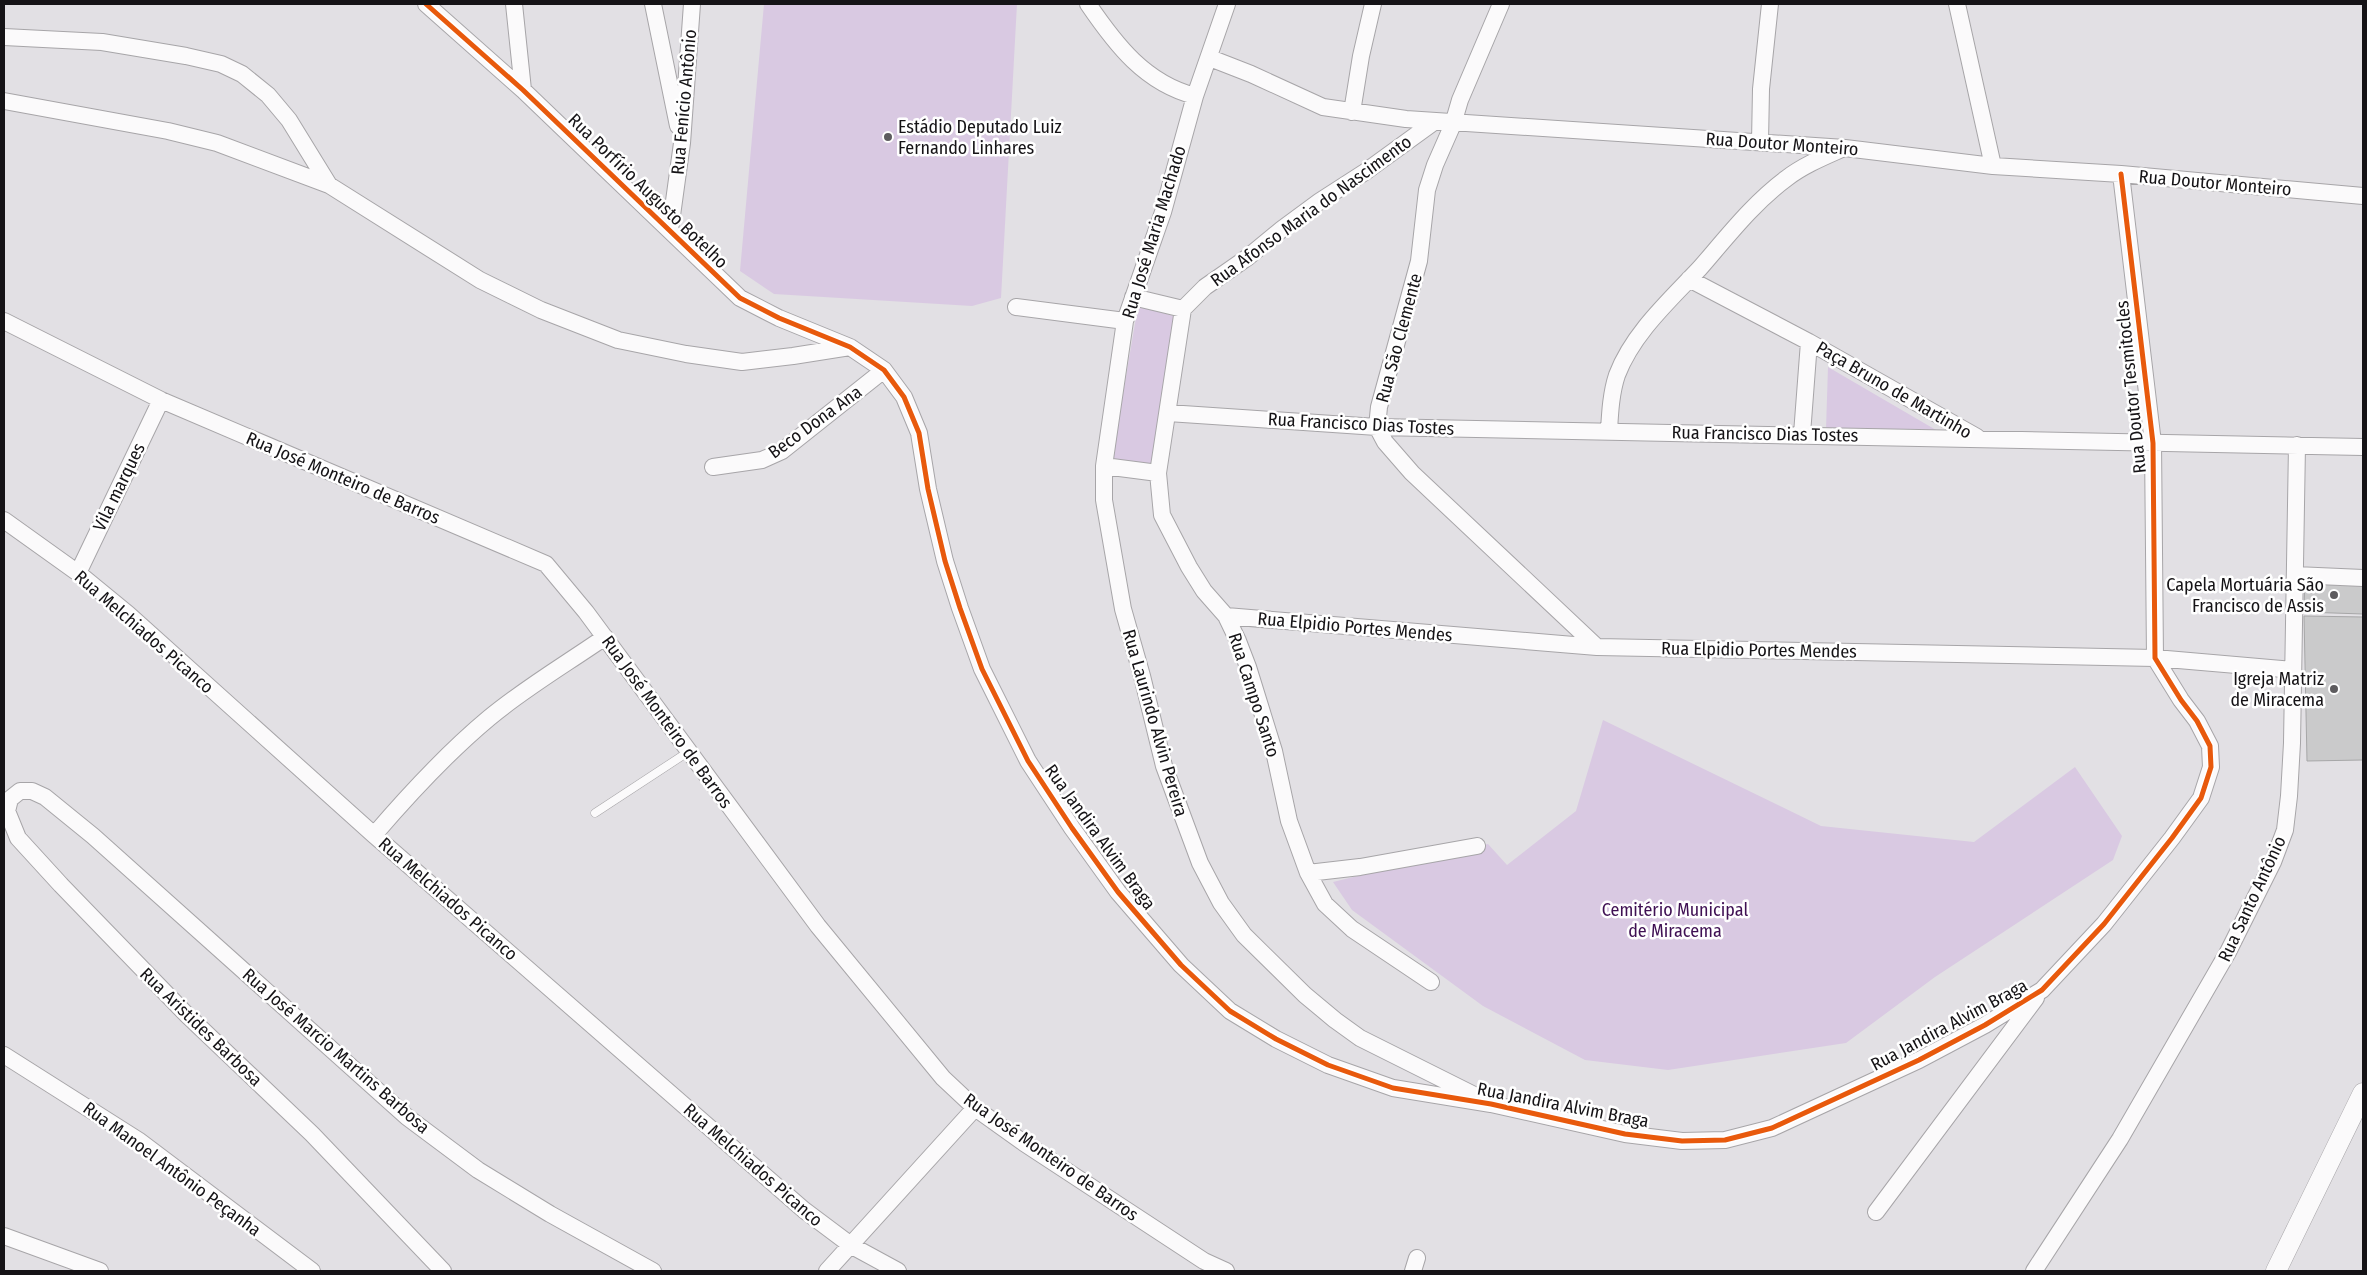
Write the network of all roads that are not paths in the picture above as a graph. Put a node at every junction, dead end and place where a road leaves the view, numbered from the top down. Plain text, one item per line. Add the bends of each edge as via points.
1 (426, 4) edge
2 (514, 4) edge
3 (653, 4) edge
4 (692, 4) edge
5 (1088, 4) edge
6 (1227, 4) edge
7 (1374, 4) edge
8 (1501, 4) edge
9 (1770, 4) edge
10 (1960, 4) edge
11 (4, 37) edge
12 (1210, 58) junction
13 (524, 90) junction
14 (1195, 96) junction
15 (4, 101) edge
16 (1352, 112) junction
17 (1434, 122) junction
18 (1453, 124) junction
19 (1760, 142) junction
20 (682, 143) junction
21 (1845, 148) junction
22 (1994, 166) junction
23 (2120, 174) junction
24 (329, 185) junction
25 (2363, 196) edge
26 (670, 230) junction
27 (1689, 279) junction
28 (1133, 297) junction
29 (1016, 307) dead end
30 (1183, 309) junction
31 (4, 321) edge
32 (1125, 322) junction
33 (1809, 342) junction
34 (850, 347) junction
35 (884, 370) junction
36 (161, 400) junction
37 (1168, 413) junction
38 (1377, 427) junction
39 (1609, 431) junction
40 (1802, 434) junction
41 (1978, 438) junction
42 (2154, 443) junction
43 (2297, 445) junction
44 (2363, 447) edge
45 (1104, 466) junction
46 (713, 467) dead end
47 (1158, 473) junction
48 (4, 520) edge
49 (78, 573) junction
50 (2295, 575) junction
51 (2363, 578) edge
52 (1226, 616) junction
53 (604, 637) junction
54 (1597, 647) junction
55 (2155, 658) junction
56 (2293, 670) junction
57 (688, 752) junction
58 (7, 795) edge
59 (45, 797) joint
60 (595, 813) dead end
61 (374, 834) junction
62 (1477, 846) dead end
63 (1308, 873) junction
64 (1431, 982) dead end
65 (2042, 990) junction
66 (4, 1055) edge
67 (2363, 1093) edge
68 (1491, 1104) junction
69 (975, 1108) junction
70 (1876, 1212) dead end
71 (4, 1236) edge
72 (852, 1246) junction
73 (100, 1271) edge
74 (312, 1271) edge
75 (443, 1271) edge
76 (653, 1271) edge
77 (827, 1271) edge
78 (898, 1271) edge
79 (1226, 1271) edge
80 (2034, 1271) edge
81 (2276, 1271) edge

1 - 13 street, Rua Porfírio Augusto Botelho
2 - 13 street
3 - 20 street
4 - 20 street, Rua Fenício Antônio
5 - 14 street via 1135,63 1174,90
6 - 12 street, Rua José Maria Machado
7 - 16 street via 1360,56
8 - 18 street, Rua São Clemente
9 - 19 street via 1761,89
10 - 22 street
11 - 24 street via 102,42 221,64 242,74 268,95 289,120
12 - 14 street, Rua José Maria Machado
12 - 16 street, Rua Doutor Monteiro via 1323,106
13 - 26 street, Rua Porfírio Augusto Botelho
14 - 28 street, Rua José Maria Machado via 1163,212
15 - 24 street via 217,143
16 - 17 street, Rua Doutor Monteiro
17 - 18 street, Rua Doutor Monteiro
17 - 30 street, Rua Afonso Maria do Nascimento via 1290,223 1205,287
18 - 19 street, Rua Doutor Monteiro
18 - 38 street, Rua São Clemente via 1427,190 1420,261 1379,407
19 - 21 street, Rua Doutor Monteiro
20 - 26 street, Rua Fenício Antônio
21 - 22 street, Rua Doutor Monteiro
21 - 27 street via 1802,168 1762,199
22 - 23 street, Rua Doutor Monteiro
23 - 25 street, Rua Doutor Monteiro
23 - 42 street, Rua Doutor Tesmitocles
24 - 34 street via 480,280 541,310 618,340 742,362
26 - 34 street, Rua Porfírio Augusto Botelho via 740,298
27 - 33 street, Paça Bruno de Martinho
27 - 39 street via 1629,351 1617,376
28 - 30 street
28 - 32 street, Rua José Maria Machado
29 - 32 street
30 - 37 street, Rua Campo Santo
31 - 36 street, Rua José Monteiro de Barros
32 - 45 street, Rua José Maria Machado
33 - 40 street, Paça Bruno de Martinho
33 - 41 street, Paça Bruno de Martinho
34 - 35 street, Rua Jandira Alvim Braga
35 - 46 street, Beco Dona Ana via 782,451 762,460
35 - 68 street, Rua Jandira Alvim Braga via 904,397 919,433 945,561 982,669 1028,761 1118,892 1181,965 1230,1011 1276,1039 1328,1065 1393,1088
36 - 49 street, Vila marques
36 - 53 street, Rua José Monteiro de Barros via 546,564
37 - 38 street, Rua Francisco Dias Tostes
37 - 47 street, Rua Campo Santo
38 - 39 street, Rua Francisco Dias Tostes
38 - 54 street, Rua São Clemente via 1412,473
39 - 40 street, Rua Francisco Dias Tostes
40 - 41 street, Rua Francisco Dias Tostes
41 - 42 street, Rua Francisco Dias Tostes
42 - 43 street, Rua Francisco Dias Tostes
42 - 55 street, Rua Doutor Tesmitocles
43 - 44 street, Rua Francisco Dias Tostes
43 - 50 street, Rua Santo Antônio
45 - 47 street
45 - 68 street, Rua Laurindo Alvin Pereira via 1104,500 1119,591 1164,766 1200,864 1221,903 1244,935 1334,1020 1360,1038
47 - 52 street, Rua Campo Santo via 1162,515 1174,541 1204,591
48 - 49 street, Rua Melchiados Picanco
49 - 61 street, Rua Melchiados Picanco
50 - 51 street
50 - 56 street, Rua Santo Antônio
52 - 54 street, Rua Elpidio Portes Mendes
52 - 63 street, Rua Campo Santo via 1248,667 1274,751 1289,821
53 - 57 street, Rua José Monteiro de Barros
53 - 61 street via 490,717 442,760
54 - 55 street, Rua Elpidio Portes Mendes
55 - 56 street, Rua Elpidio Portes Mendes
55 - 65 street, Rua Jandira Alvim Braga via 2197,720 2210,746 2211,767 2204,790 2172,838 2104,924
56 - 80 street, Rua Santo Antônio via 2290,796 2285,830 2273,862 2228,952 2120,1139
57 - 60 lane
57 - 69 street, Rua José Monteiro de Barros via 818,926 943,1078
58 - 59 street, Rua Aristides Barbosa via 32,791
58 - 75 street, Rua Aristides Barbosa via 7,811 18,838 61,886 187,1015 312,1134
59 - 76 street, Rua José Marcio Martins Barbosa via 408,1117 478,1170
61 - 72 street, Rua Melchiados Picanco via 721,1138 822,1225
62 - 63 street
63 - 64 street, Rua Campo Santo via 1325,904 1352,929
65 - 68 street, Rua Jandira Alvim Braga via 1920,1060 1772,1128 1725,1140 1682,1141 1625,1134
65 - 70 street
66 - 74 street, Rua Manoel Antônio Peçanha via 138,1140
67 - 81 street
69 - 72 street
69 - 79 street, Rua José Monteiro de Barros via 1122,1208 1204,1261
71 - 73 street
72 - 77 street
72 - 78 street, Rua Melchiados Picanco

